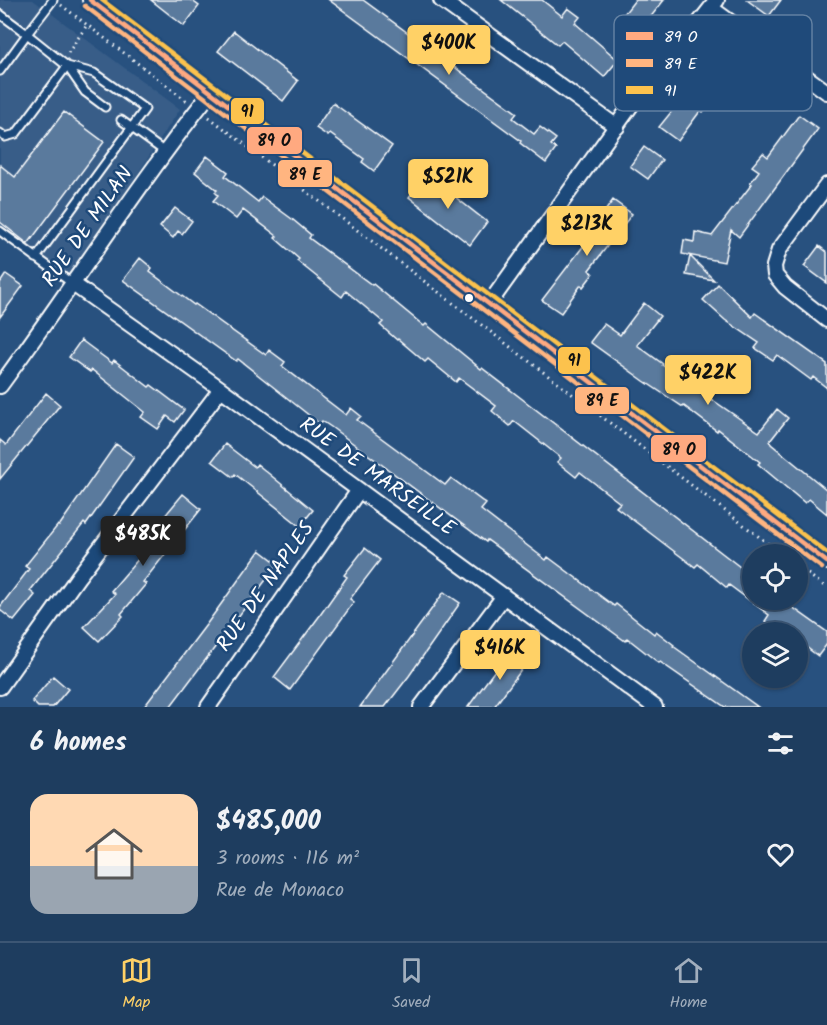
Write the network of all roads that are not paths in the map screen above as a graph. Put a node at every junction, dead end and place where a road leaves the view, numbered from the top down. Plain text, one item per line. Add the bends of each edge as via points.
1 (53, 0) edge
2 (90, 0) edge
3 (441, 0) edge
4 (714, 4) edge
5 (0, 14) edge
6 (728, 15) edge
7 (27, 34) junction
8 (64, 63) junction
9 (0, 70) edge
10 (812, 80) edge
11 (211, 92) junction
12 (827, 92) edge
13 (105, 107) dead end
14 (628, 111) edge
15 (121, 120) dead end
16 (617, 127) junction
17 (132, 128) junction
18 (3, 135) edge
19 (0, 145) edge
20 (166, 153) junction
21 (827, 185) edge
22 (0, 231) edge
23 (36, 258) junction
24 (73, 284) junction
25 (489, 304) junction
26 (827, 320) edge
27 (0, 386) edge
28 (221, 389) junction
29 (359, 490) junction
30 (827, 562) edge
31 (504, 597) junction
32 (0, 687) edge
33 (653, 706) edge
34 (208, 707) edge
35 (421, 707) edge

1 - 7 lane
2 - 11 street
3 - 16 street
4 - 6 street
5 - 7 lane
7 - 8 lane
7 - 9 lane
8 - 13 lane via 85,92
8 - 17 lane via 94,73 145,109
8 - 18 lane via 16,134
10 - 12 street
11 - 20 street, RUE DE MILAN
11 - 25 street
14 - 16 street
15 - 17 lane
16 - 25 street
17 - 20 lane
17 - 23 lane
18 - 19 lane
20 - 24 street, RUE DE MILAN
21 - 26 street via 776,255 774,266 776,275 791,293
22 - 23 lane
23 - 24 lane
24 - 27 street, RUE DE MILAN
24 - 28 street, RUE DE MARSEILLE
25 - 30 street
28 - 29 street, RUE DE MARSEILLE
28 - 32 street
29 - 31 street, RUE DE MARSEILLE
29 - 34 street, RUE DE NAPLES
31 - 33 street, RUE DE MARSEILLE
31 - 35 street

